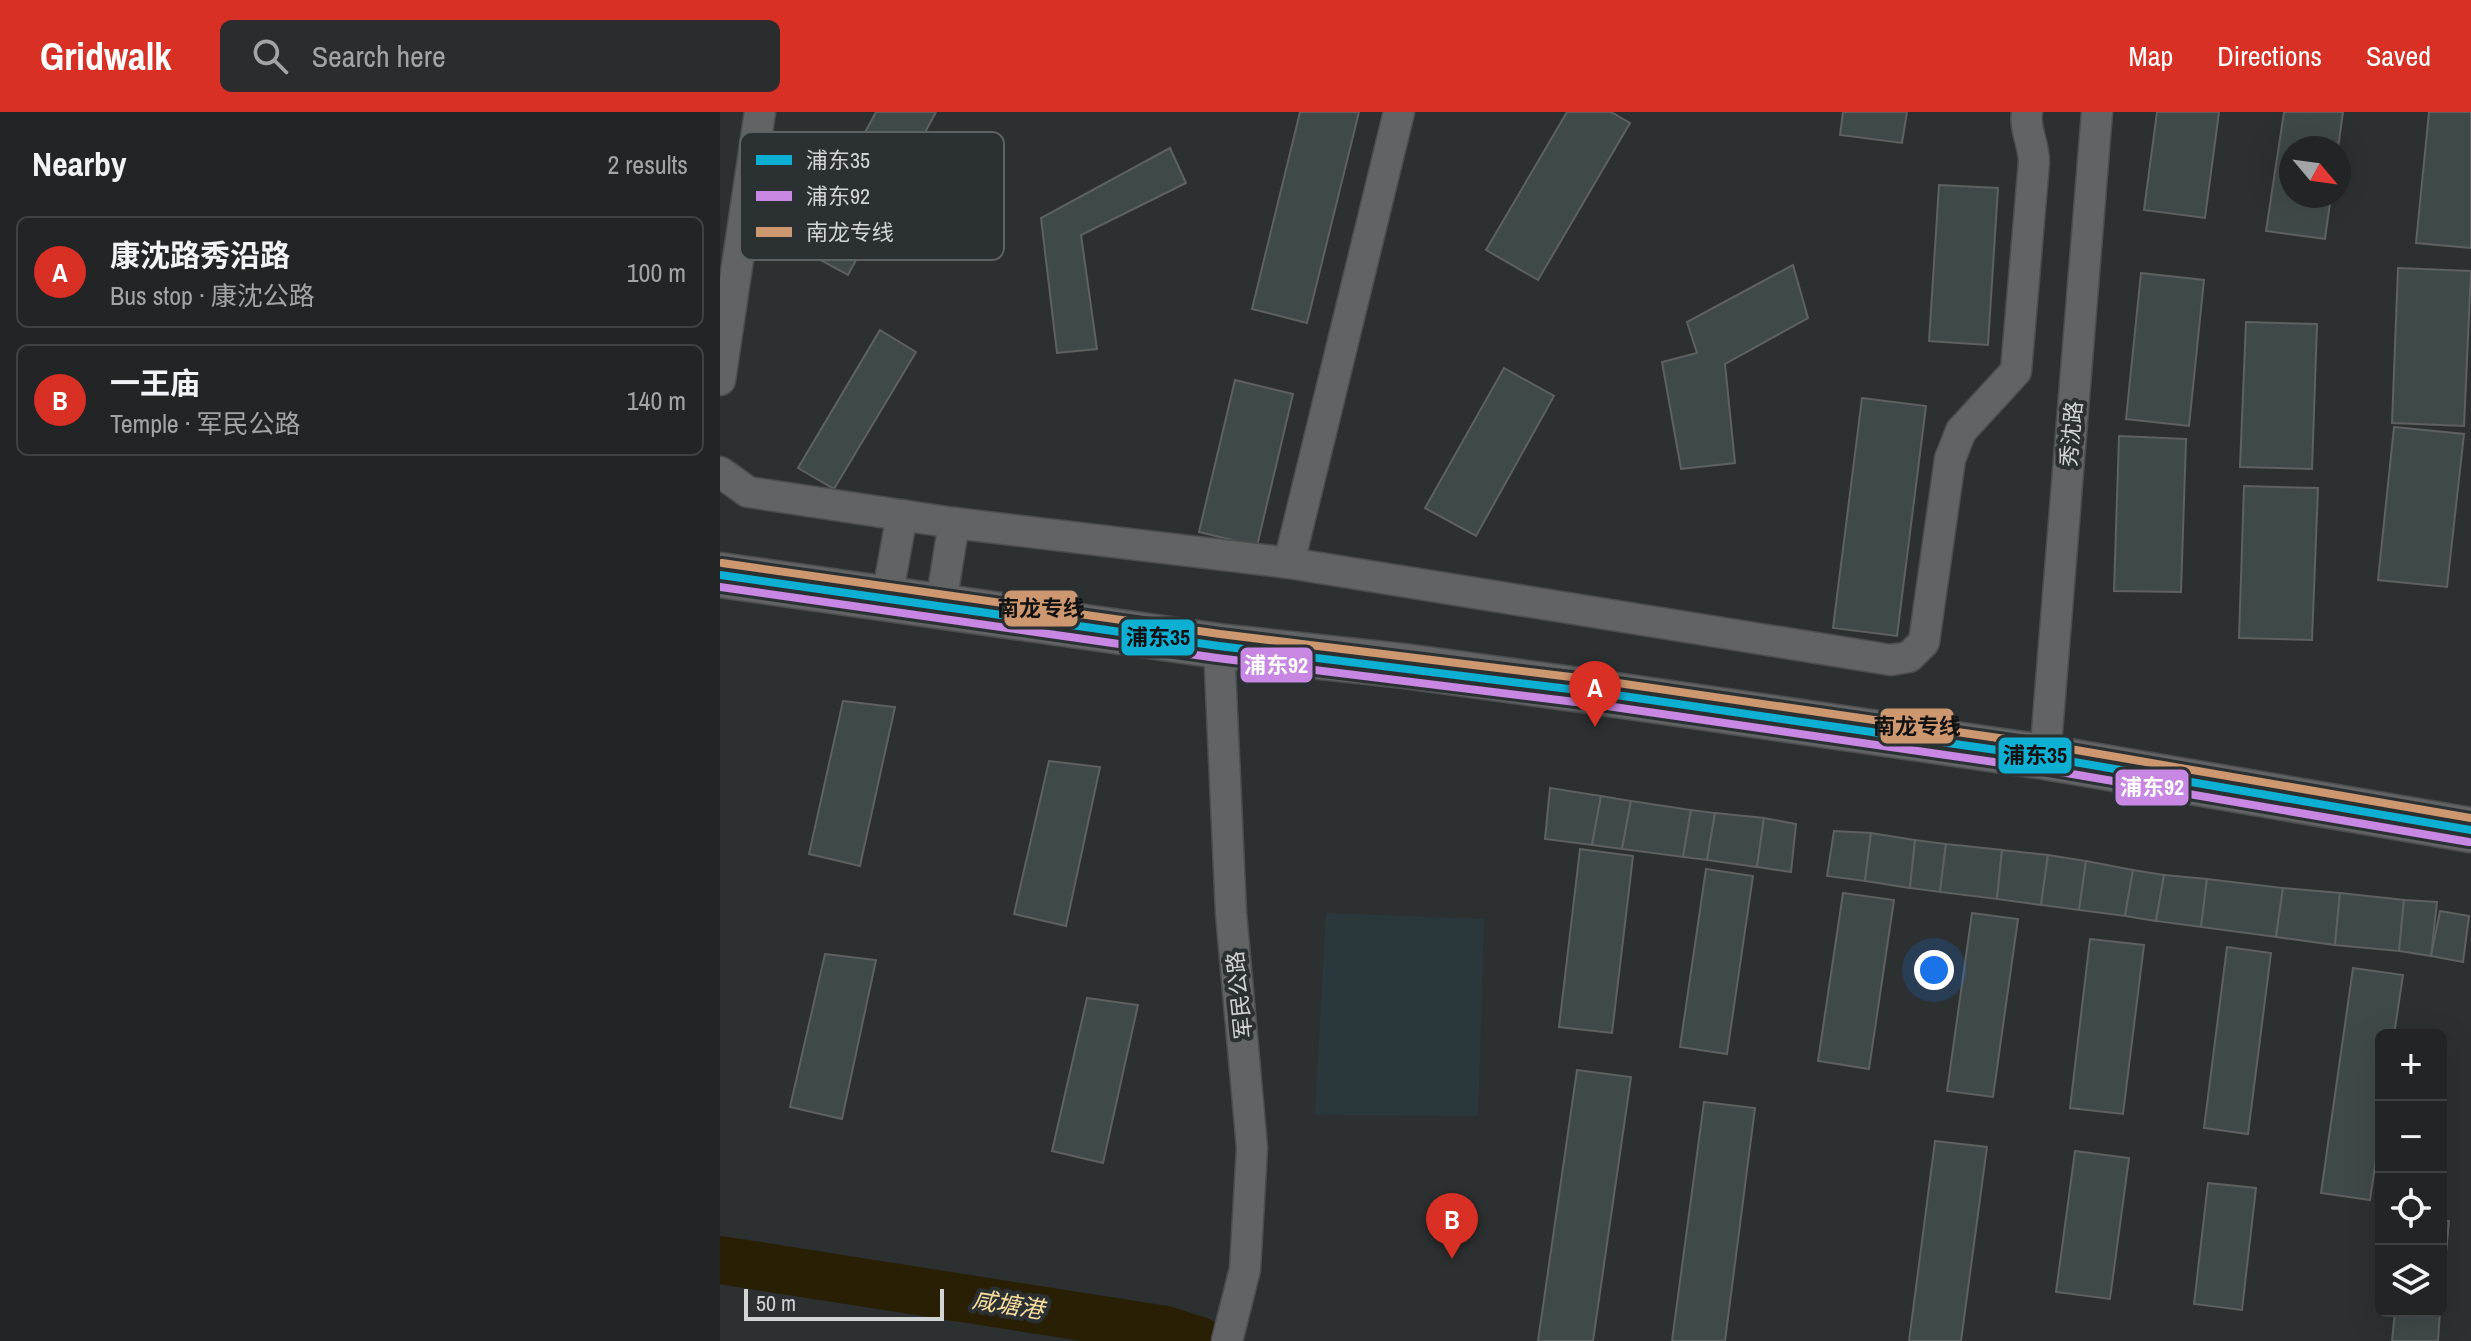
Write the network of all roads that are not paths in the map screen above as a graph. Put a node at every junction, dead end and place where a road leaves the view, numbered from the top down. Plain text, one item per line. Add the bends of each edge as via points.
1 (760, 112) edge
2 (1399, 112) edge
3 (2027, 112) edge
4 (2097, 112) edge
5 (757, 132) edge
6 (740, 246) edge
7 (720, 380) edge
8 (720, 472) edge
9 (902, 515) junction
10 (954, 523) junction
11 (1289, 563) junction
12 (720, 575) edge
13 (887, 597) junction
14 (941, 603) junction
15 (1219, 646) junction
16 (2045, 757) junction
17 (2471, 830) edge
18 (1227, 1341) edge

1 - 5 street
2 - 11 street
3 - 11 street via 2034,153 2016,371 1961,431 1950,459 1924,642 1909,657 1891,660
4 - 16 street, 秀沈路
6 - 7 street
8 - 9 street via 748,492
9 - 10 street
9 - 13 street
10 - 11 street
10 - 14 street
12 - 13 street
13 - 14 street
14 - 15 street
15 - 16 street via 1404,666
15 - 18 street, 军民公路 via 1230,898 1252,1148 1245,1269
16 - 17 street

